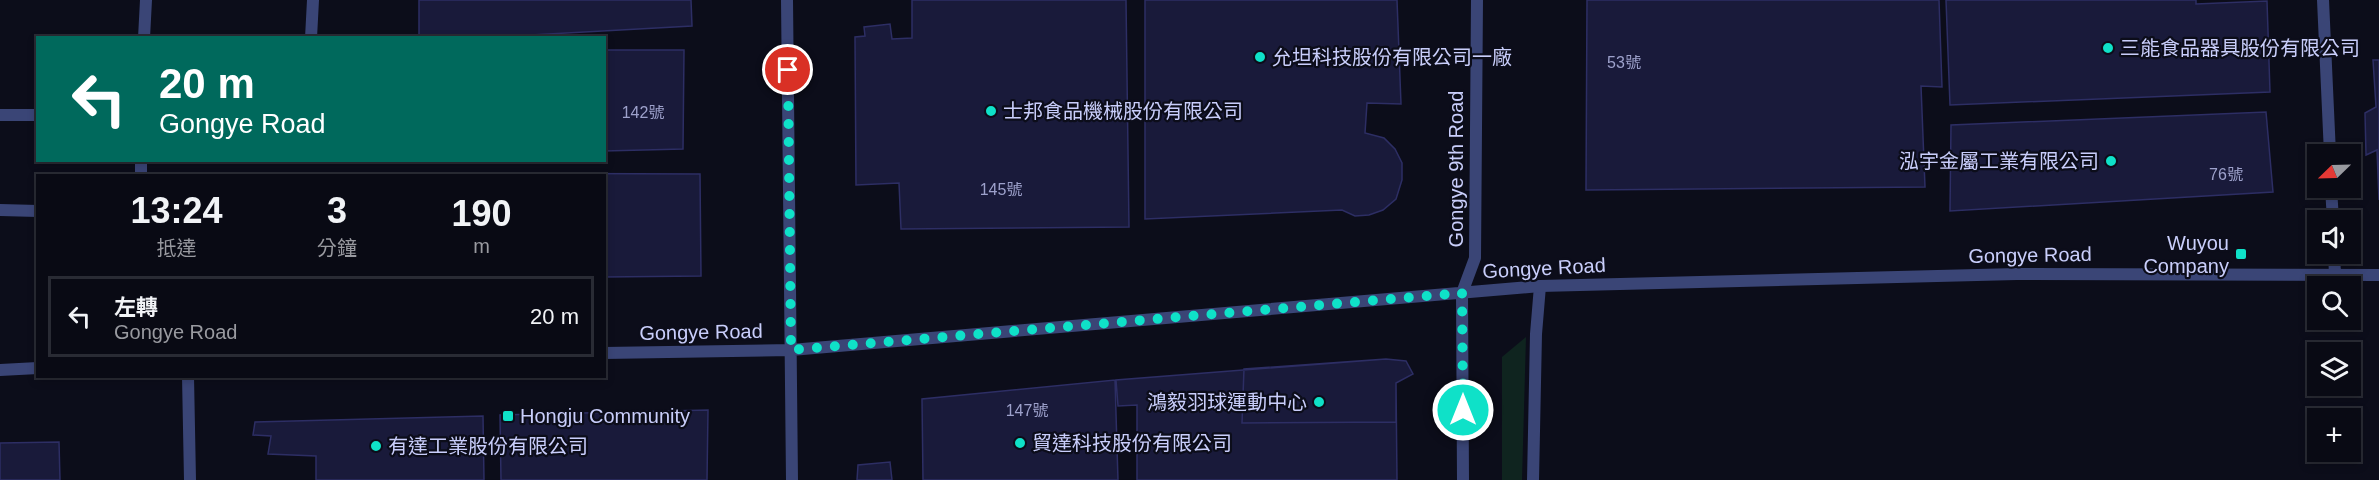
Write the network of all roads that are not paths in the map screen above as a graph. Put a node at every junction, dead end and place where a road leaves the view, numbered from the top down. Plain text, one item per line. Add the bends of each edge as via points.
1 (146, 0) edge
2 (313, 0) edge
3 (787, 0) edge
4 (1477, 0) edge
5 (2323, 0) edge
6 (144, 36) edge
7 (311, 36) edge
8 (0, 115) edge
9 (36, 115) edge
10 (2330, 144) edge
11 (0, 210) edge
12 (36, 211) edge
13 (2334, 264) edge
14 (2335, 274) junction
15 (2379, 275) edge
16 (1540, 286) junction
17 (1462, 293) junction
18 (791, 350) junction
19 (606, 353) edge
20 (36, 368) edge
21 (0, 370) edge
22 (188, 378) edge
23 (190, 480) edge
24 (792, 480) edge
25 (1463, 480) edge
26 (1533, 480) edge

1 - 6 street
2 - 7 street
3 - 18 street
4 - 17 street, Gongye 9th Road via 1475,258
5 - 10 street
8 - 9 street
11 - 12 street
13 - 14 street
14 - 15 street, Gongye Road
14 - 16 street, Gongye Road via 2017,274
16 - 17 street, Gongye Road
16 - 26 street
17 - 18 street, Gongye Road
17 - 25 street, Gongye 9th Road
18 - 19 street, Gongye Road
18 - 24 street
20 - 21 street
22 - 23 street

